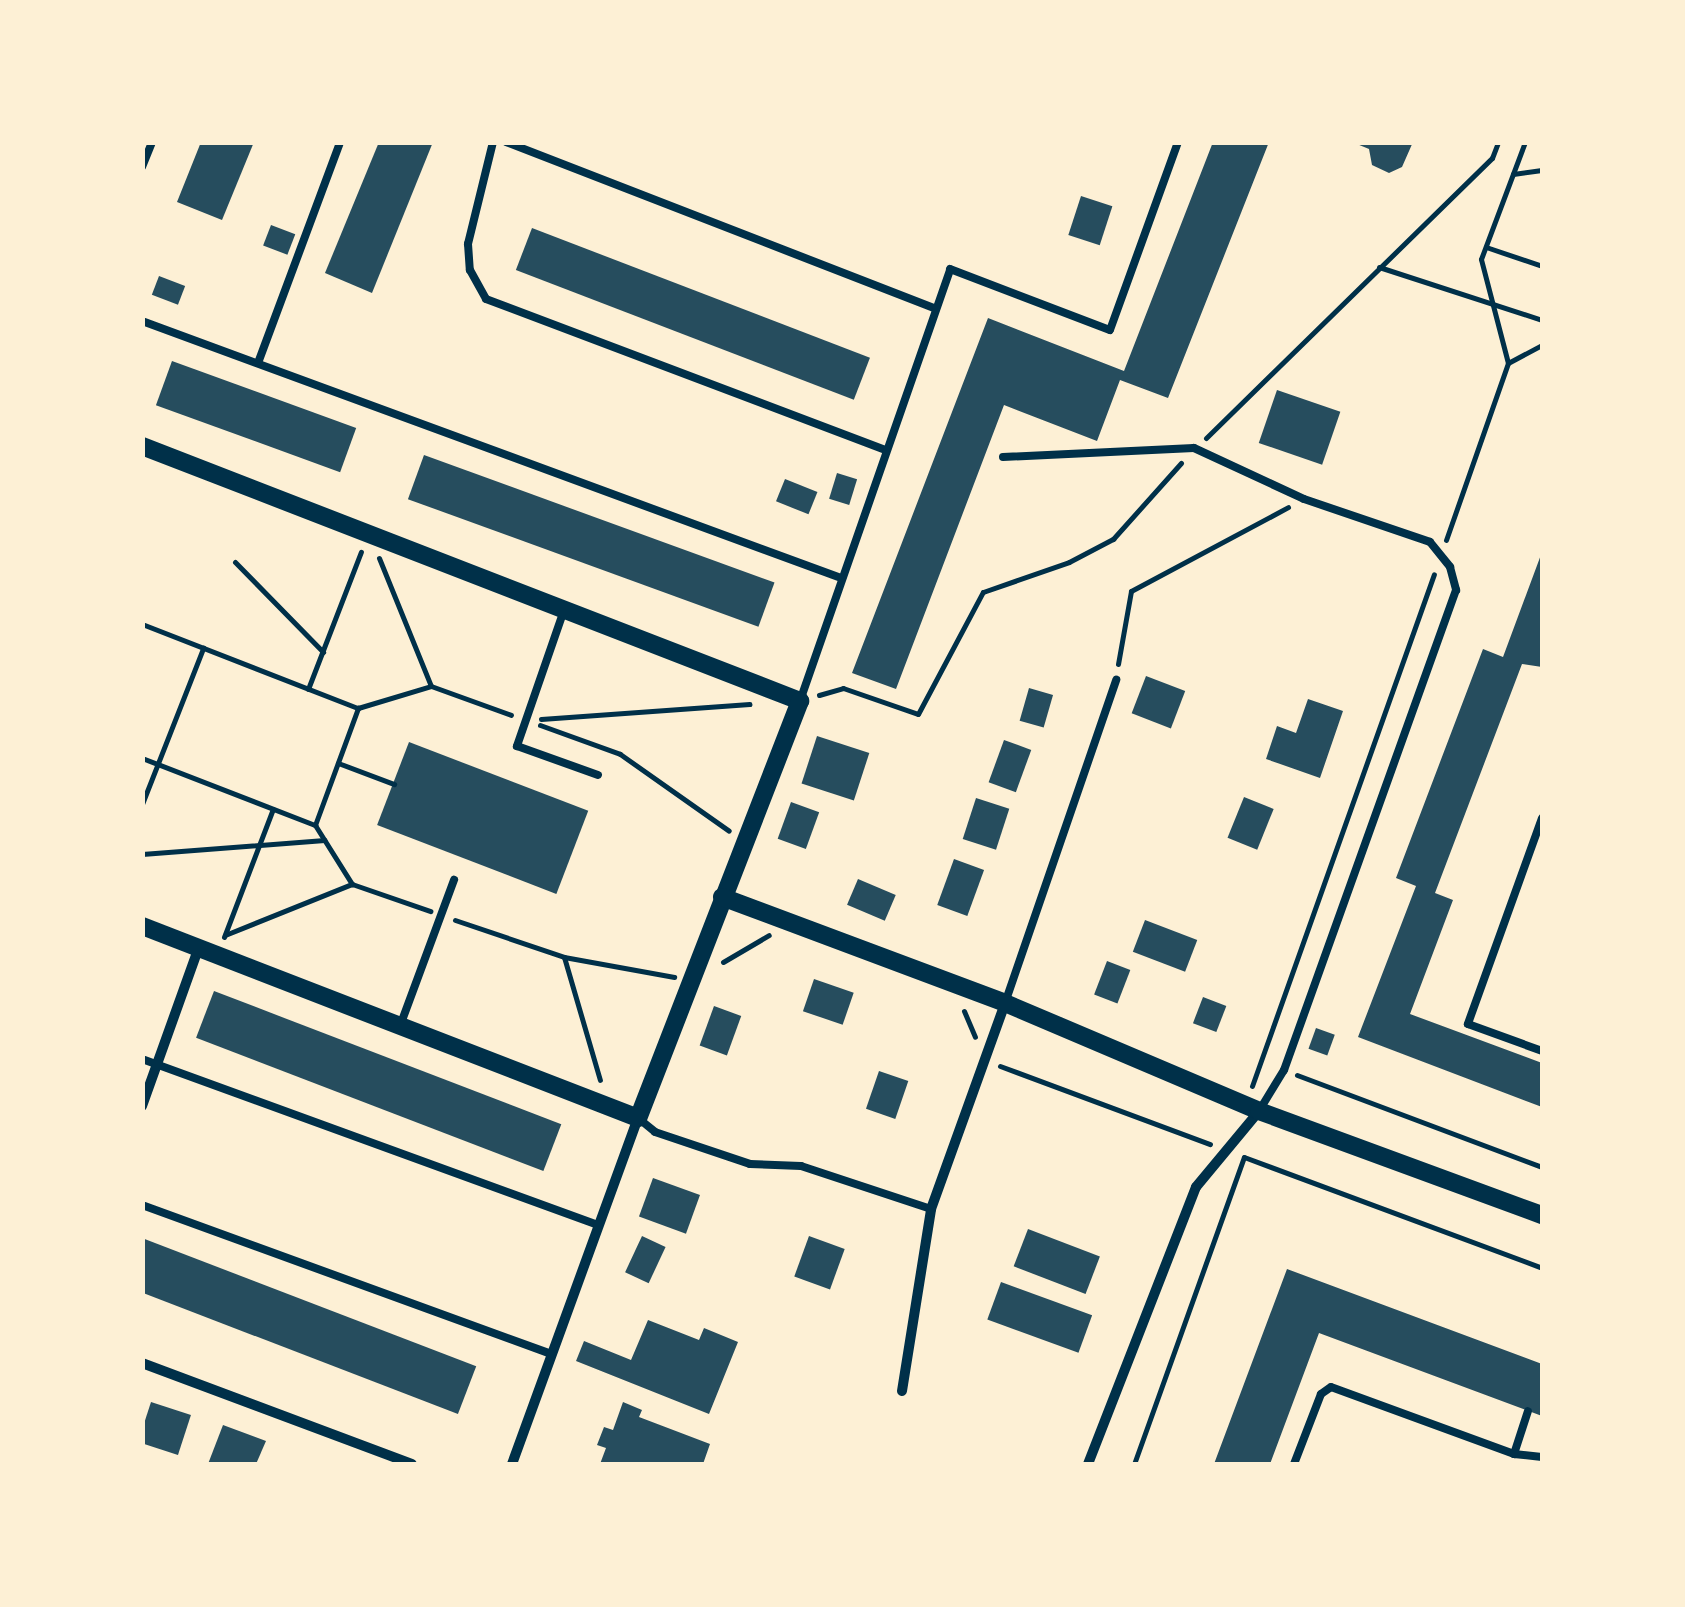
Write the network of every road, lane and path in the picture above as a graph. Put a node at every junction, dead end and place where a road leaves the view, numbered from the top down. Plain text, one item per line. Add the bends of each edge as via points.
1 (152, 142) edge
2 (340, 142) edge
3 (493, 142) edge
4 (506, 142) edge
5 (1178, 142) edge
6 (1525, 142) edge
7 (142, 167) edge
8 (1542, 170) edge
9 (1513, 174) junction
10 (1486, 247) junction
11 (1542, 266) edge
12 (1379, 267) dead end
13 (1493, 306) junction
14 (936, 309) junction
15 (1542, 320) edge
16 (142, 321) edge
17 (1542, 345) edge
18 (258, 363) junction
19 (1508, 363) junction
20 (142, 446) edge
21 (884, 450) junction
22 (1003, 456) dead end
23 (1304, 499) junction
24 (369, 532) junction
25 (1442, 552) junction
26 (235, 562) dead end
27 (838, 577) junction
28 (564, 608) junction
29 (142, 624) edge
30 (203, 648) junction
31 (323, 652) junction
32 (1116, 680) joint
33 (431, 686) dead end
34 (308, 689) junction
35 (800, 701) junction
36 (761, 704) dead end
37 (526, 720) junction
38 (143, 759) edge
39 (338, 762) junction
40 (158, 764) junction
41 (598, 775) dead end
42 (394, 784) dead end
43 (142, 804) edge
44 (273, 809) junction
45 (1542, 818) edge
46 (315, 825) junction
47 (324, 840) junction
48 (258, 850) junction
49 (142, 854) edge
50 (454, 880) dead end
51 (352, 884) junction
52 (722, 897) junction
53 (442, 915) junction
54 (142, 926) edge
55 (225, 935) junction
56 (786, 942) dead end
57 (208, 951) junction
58 (564, 957) junction
59 (716, 978) dead end
60 (688, 980) junction
61 (1005, 1003) junction
62 (961, 1004) dead end
63 (400, 1028) junction
64 (1542, 1051) edge
65 (142, 1059) edge
66 (986, 1060) junction
67 (1261, 1062) junction
68 (158, 1064) junction
69 (1284, 1070) junction
70 (612, 1092) dead end
71 (142, 1106) edge
72 (1252, 1107) junction
73 (638, 1118) junction
74 (1226, 1150) junction
75 (1244, 1157) junction
76 (1542, 1167) edge
77 (142, 1204) edge
78 (931, 1209) junction
79 (1542, 1215) edge
80 (599, 1225) junction
81 (1542, 1268) edge
82 (552, 1354) junction
83 (142, 1363) edge
84 (902, 1391) dead end
85 (1528, 1411) dead end
86 (1514, 1454) junction
87 (1542, 1457) edge
88 (412, 1464) edge
89 (512, 1464) edge
90 (1088, 1464) edge
91 (1134, 1464) edge
92 (1294, 1464) edge

1 - 7 lane
2 - 18 lane
3 - 21 lane via 468,244 470,270 486,299
4 - 14 lane
5 - 14 lane via 1110,330 950,269
6 - 9 path
8 - 9 path
9 - 10 path
10 - 11 path
10 - 13 path via 1482,259
12 - 13 path
13 - 15 path
13 - 19 path
14 - 21 lane
16 - 18 lane
17 - 19 path
18 - 27 lane
19 - 25 path
20 - 24 street
21 - 27 lane
22 - 23 lane via 1194,448
23 - 25 lane
23 - 32 path via 1131,591
24 - 28 street
24 - 31 path
24 - 33 path
25 - 67 path
25 - 69 lane via 1456,590
26 - 31 path
27 - 35 lane
28 - 35 street
28 - 37 lane
29 - 30 path
30 - 34 path
30 - 40 path
31 - 34 path
32 - 61 lane
34 - 39 path via 358,708
35 - 52 street
36 - 37 path
37 - 41 lane via 517,746
38 - 40 path
39 - 42 path
39 - 46 path
40 - 43 path
40 - 44 path
44 - 46 path
44 - 48 path
45 - 64 lane via 1468,1024
46 - 47 path
47 - 48 path
47 - 51 path
48 - 49 path
48 - 55 path
50 - 53 lane
51 - 53 path
51 - 55 path
52 - 60 street
52 - 61 street
53 - 58 path
53 - 63 lane
54 - 57 street
55 - 57 path
56 - 59 path via 769,935 723,961
57 - 63 street
57 - 68 street
58 - 60 path
58 - 70 path via 598,1078
60 - 73 street
61 - 66 street
61 - 72 street
62 - 66 path
63 - 73 street
65 - 68 lane
66 - 74 path
66 - 78 street
67 - 69 path
67 - 72 path
68 - 71 street
68 - 80 lane
69 - 72 lane
69 - 76 path
72 - 74 street
72 - 79 street
73 - 78 lane via 656,1132 750,1164 801,1166
73 - 80 street
74 - 75 path
74 - 90 street via 1196,1187
75 - 81 path
75 - 91 path
77 - 82 lane
78 - 84 street
80 - 82 street
82 - 89 street
83 - 88 street
85 - 86 lane
86 - 87 lane
86 - 92 lane via 1332,1387 1321,1394

